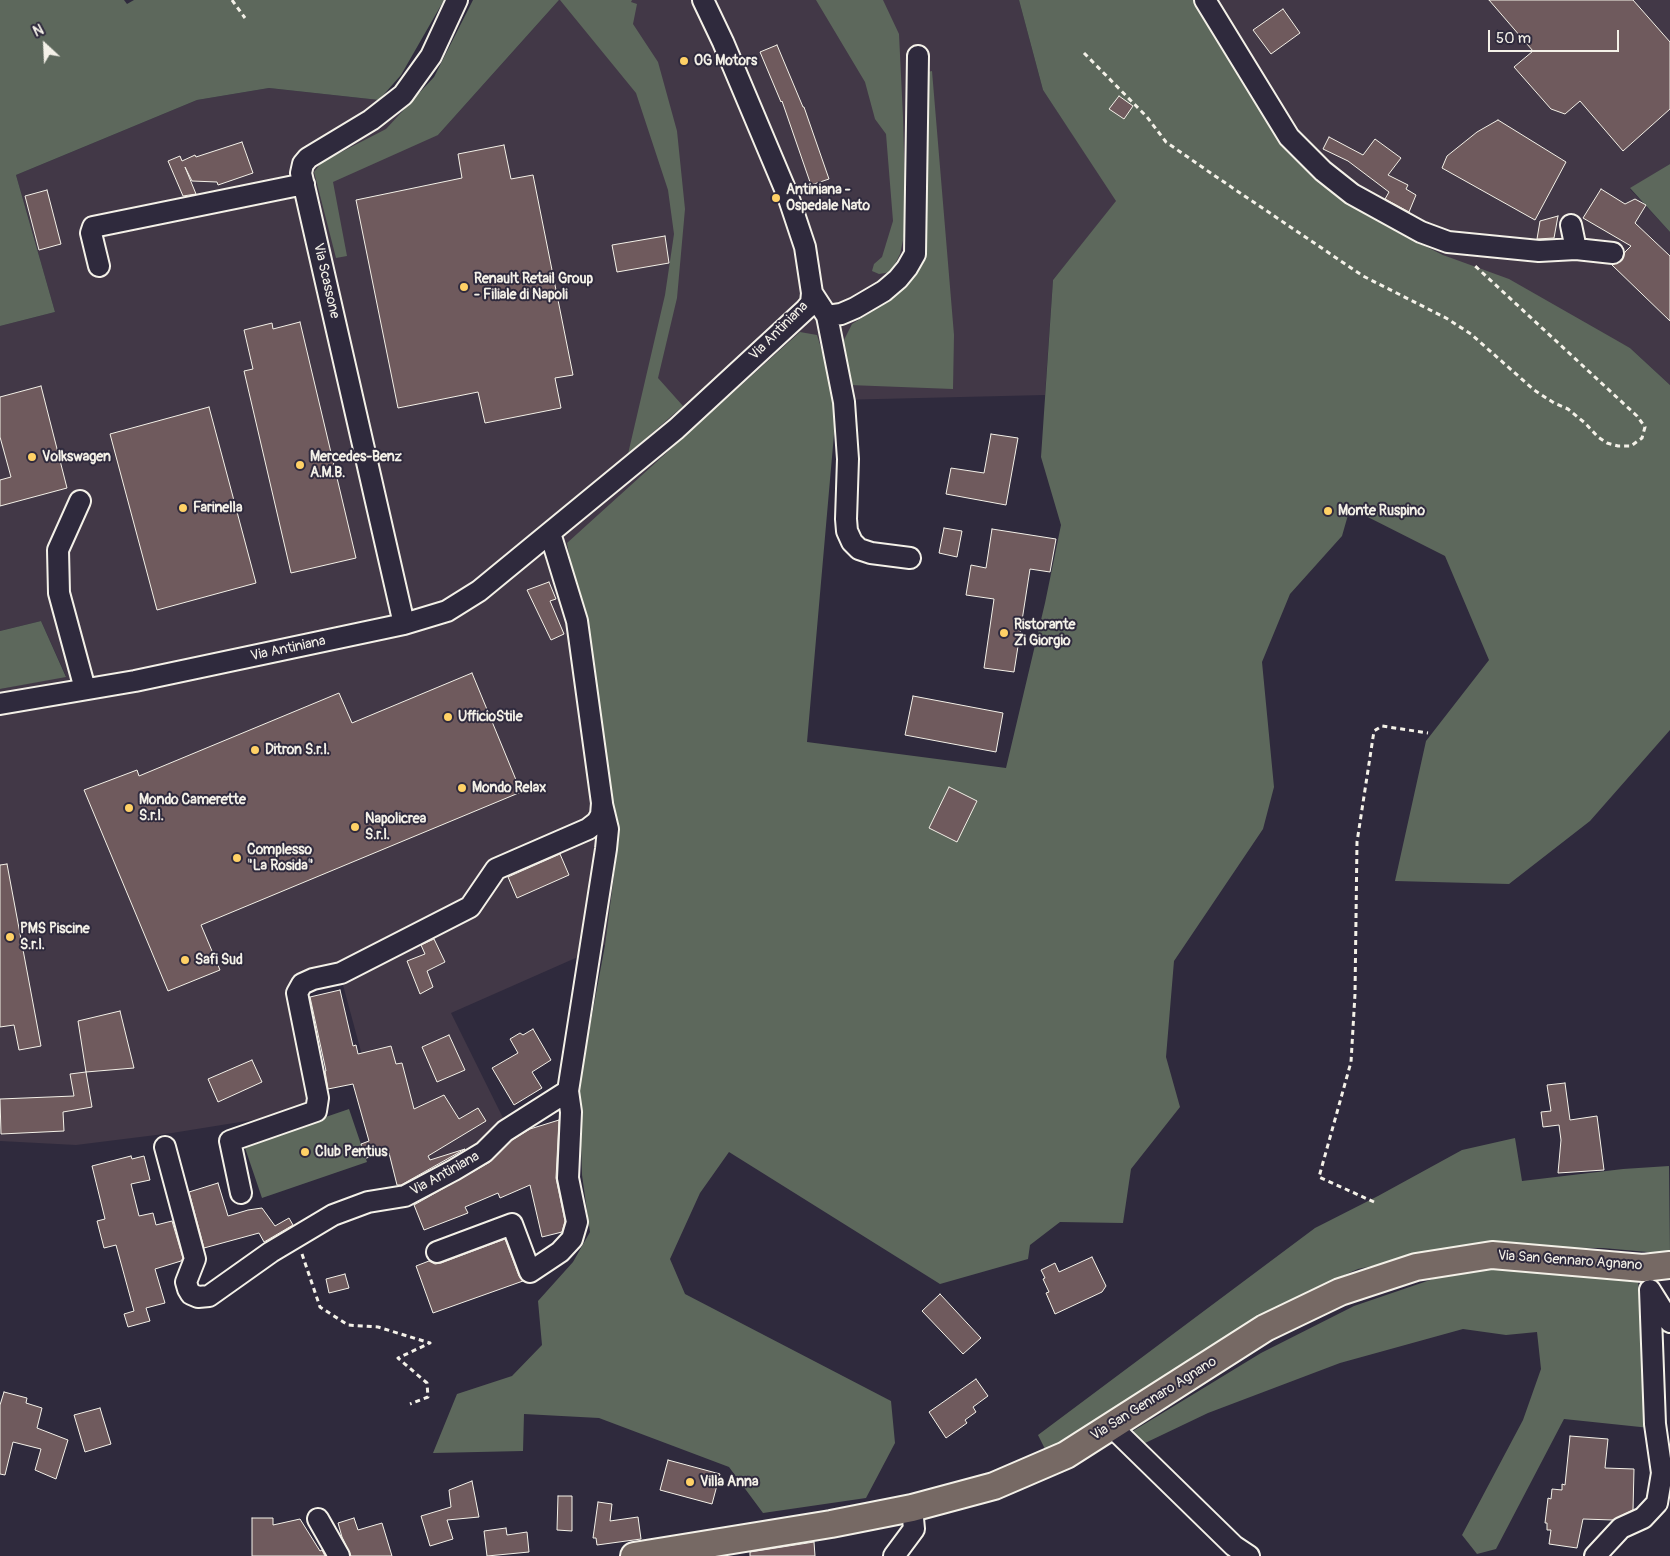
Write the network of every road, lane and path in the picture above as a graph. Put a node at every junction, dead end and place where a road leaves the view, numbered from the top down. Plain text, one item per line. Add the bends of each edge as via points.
1 (232, 0) edge
2 (457, 0) edge
3 (703, 0) edge
4 (1205, 0) edge
5 (245, 18) dead end
6 (1084, 53) dead end
7 (918, 56) dead end
8 (304, 184) junction
9 (1571, 225) dead end
10 (1448, 242) junction
11 (1576, 249) junction
12 (1613, 253) dead end
13 (100, 266) dead end
14 (812, 293) junction
15 (827, 316) junction
16 (80, 501) dead end
17 (550, 533) junction
18 (910, 558) dead end
19 (404, 624) junction
20 (85, 689) junction
21 (0, 704) edge
22 (1428, 733) dead end
23 (602, 802) junction
24 (568, 1090) junction
25 (165, 1147) dead end
26 (240, 1193) dead end
27 (1374, 1202) dead end
28 (297, 1236) junction
29 (437, 1252) dead end
30 (1670, 1265) edge
31 (1646, 1279) junction
32 (1670, 1322) edge
33 (410, 1404) dead end
34 (1111, 1426) junction
35 (912, 1508) junction
36 (318, 1519) dead end
37 (339, 1556) edge
38 (634, 1556) edge
39 (894, 1556) edge
40 (1249, 1556) edge
41 (1595, 1556) edge

1 - 5 path
2 - 8 street, Via Scassone via 431,56 403,95 372,120 308,158 301,173
3 - 14 street, Via Antiniana via 788,196 805,247
4 - 10 street via 1288,136 1322,171 1352,194 1421,232
6 - 10 path via 1166,142 1194,162 1363,276 1471,334 1534,390 1568,409 1598,437 1618,446 1631,446 1642,438 1645,427 1637,416
7 - 15 street via 915,254 898,279 884,290 855,308
8 - 13 street via 93,227 91,233
8 - 19 street, Via Scassone
9 - 11 street
10 - 11 street via 1539,251
11 - 12 street
14 - 15 street
14 - 17 street, Via Antiniana via 811,303 806,309 676,429
15 - 18 street via 844,402 848,459 847,531 859,549
16 - 20 street via 58,550 59,593
17 - 19 street, Via Antiniana via 479,591 447,611
17 - 23 street via 577,621
19 - 20 street, Via Antiniana
20 - 21 street, Via Antiniana
22 - 27 path via 1382,726 1374,732 1357,842 1351,1062 1319,1177
23 - 24 street via 608,829 606,849
23 - 26 street via 601,815 588,829 496,869 470,907 341,973 302,984 297,993 318,1098 316,1111 230,1141
24 - 28 street, Via Antiniana via 505,1131 484,1152 454,1170 405,1196 368,1202 334,1215
24 - 29 street via 571,1112 568,1178 576,1222 572,1239 560,1252 530,1272 512,1224
25 - 28 street, Via Antiniana via 195,1259 186,1282 191,1294 209,1296
28 - 33 path via 320,1307 348,1325 385,1328 430,1343 398,1358 427,1383 428,1398
30 - 31 main road, Via San Gennaro Agnano
31 - 32 street
31 - 34 main road, Via San Gennaro Agnano via 1492,1255 1416,1267 1340,1292 1266,1328
31 - 41 street via 1655,1424 1662,1473 1657,1503 1643,1518 1621,1528
34 - 35 main road, Via San Gennaro Agnano via 1066,1455 994,1486
34 - 40 street via 1234,1546
35 - 38 main road, Via San Gennaro Agnano
35 - 39 street via 914,1529
36 - 37 street

